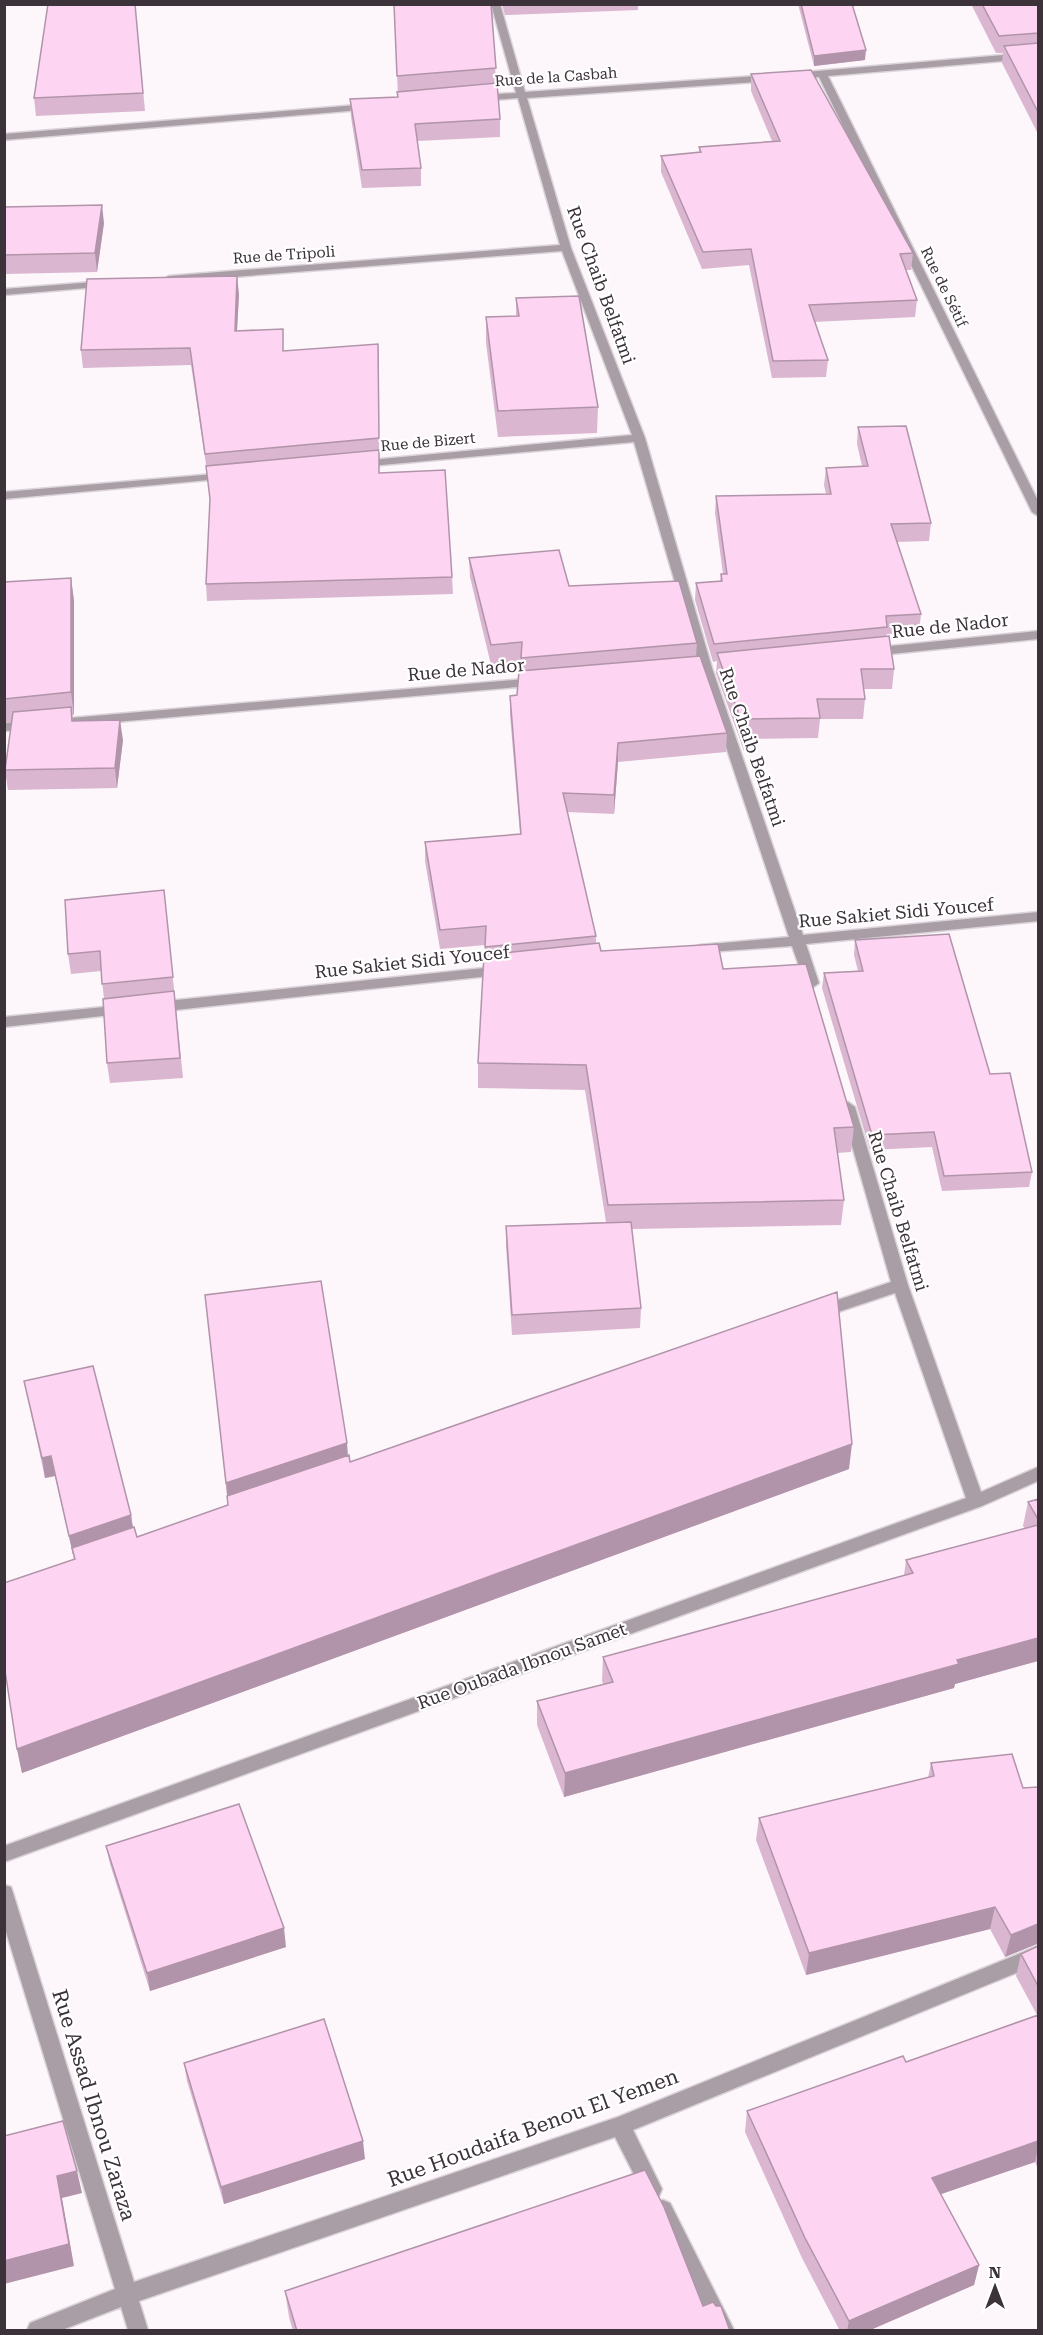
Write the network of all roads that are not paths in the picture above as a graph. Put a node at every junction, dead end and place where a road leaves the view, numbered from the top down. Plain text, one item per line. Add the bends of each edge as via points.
1 (495, 4) edge
2 (1038, 55) edge
3 (822, 75) junction
4 (787, 77) edge
5 (776, 78) edge
6 (520, 94) junction
7 (473, 98) edge
8 (379, 106) edge
9 (4, 137) edge
10 (566, 248) junction
11 (160, 279) edge
12 (112, 283) edge
13 (4, 292) edge
14 (639, 438) junction
15 (345, 465) edge
16 (239, 475) edge
17 (4, 496) edge
18 (1038, 512) edge
19 (1038, 635) edge
20 (860, 653) edge
21 (552, 681) edge
22 (4, 728) edge
23 (1038, 917) edge
24 (799, 940) junction
25 (681, 952) edge
26 (515, 969) edge
27 (816, 998) edge
28 (4, 1022) edge
29 (843, 1090) edge
30 (900, 1285) junction
31 (810, 1316) edge
32 (1038, 1474) edge
33 (976, 1501) junction
34 (4, 1854) edge
35 (4, 1893) edge
36 (1038, 1955) edge
37 (620, 2126) junction
38 (126, 2295) junction
39 (37, 2331) edge
40 (138, 2331) edge
41 (724, 2331) edge

1 - 6 street, Rue Chaib Belfatmi
2 - 3 street
3 - 4 street
3 - 18 street, Rue de Sétif
5 - 6 street, Rue de la Casbah
6 - 7 street, Rue de la Casbah
6 - 10 street, Rue Chaib Belfatmi
8 - 9 street
10 - 11 street, Rue de Tripoli
10 - 14 street, Rue Chaib Belfatmi
12 - 13 street
14 - 15 street, Rue de Bizert
14 - 24 street, Rue Chaib Belfatmi via 706,668
16 - 17 street
19 - 20 street, Rue de Nador
21 - 22 street, Rue de Nador
23 - 24 street, Rue Sakiet Sidi Youcef
24 - 25 street, Rue Sakiet Sidi Youcef
24 - 27 street, Rue Chaib Belfatmi
26 - 28 street, Rue Sakiet Sidi Youcef
29 - 30 street, Rue Chaib Belfatmi
30 - 31 street
30 - 33 street, Rue Chaib Belfatmi
32 - 33 street, Rue Oubada Ibnou Samet
33 - 34 street, Rue Oubada Ibnou Samet
35 - 38 street, Rue Assad Ibnou Zaraza
36 - 37 street, Rue Houdaifa Benou El Yemen
37 - 38 street, Rue Houdaifa Benou El Yemen
37 - 41 street
38 - 39 street, Rue Houdaifa Benou El Yemen
38 - 40 street, Rue Assad Ibnou Zaraza

